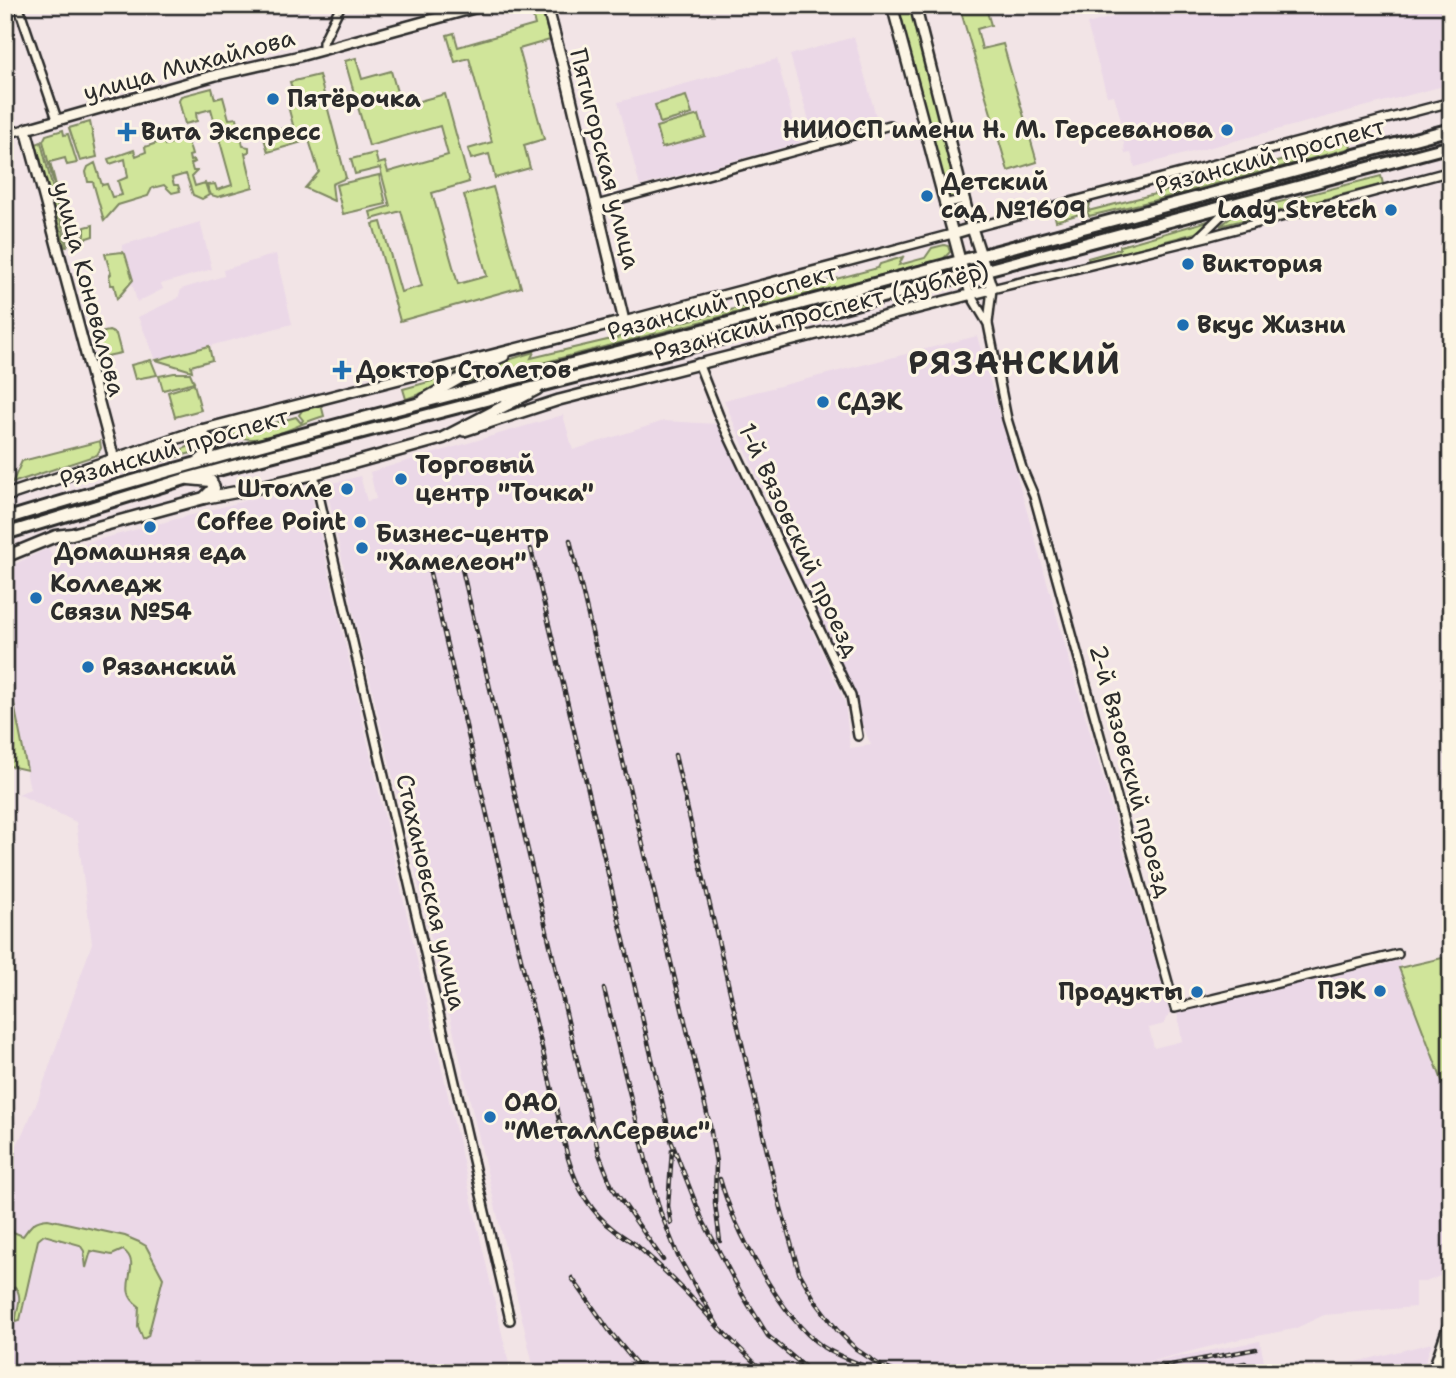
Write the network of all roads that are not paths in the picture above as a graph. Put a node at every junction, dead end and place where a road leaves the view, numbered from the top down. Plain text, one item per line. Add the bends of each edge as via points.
1 (19, 5) edge
2 (341, 5) edge
3 (485, 5) edge
4 (547, 5) edge
5 (892, 5) edge
6 (915, 5) edge
7 (323, 50) junction
8 (1451, 102) edge
9 (57, 119) junction
10 (890, 125) dead end
11 (26, 129) junction
12 (1451, 129) edge
13 (5, 134) edge
14 (1451, 146) edge
15 (1451, 171) edge
16 (965, 199) junction
17 (1236, 202) junction
18 (944, 204) junction
19 (597, 205) junction
20 (972, 228) junction
21 (952, 234) junction
22 (1198, 239) junction
23 (981, 255) junction
24 (960, 261) junction
25 (986, 270) junction
26 (964, 275) junction
27 (992, 289) junction
28 (970, 294) junction
29 (624, 321) junction
30 (988, 324) junction
31 (519, 350) junction
32 (698, 363) junction
33 (548, 384) junction
34 (416, 403) junction
35 (196, 432) junction
36 (443, 438) junction
37 (114, 459) junction
38 (197, 464) junction
39 (314, 474) junction
40 (185, 479) junction
41 (211, 481) junction
42 (247, 490) junction
43 (5, 496) edge
44 (204, 498) junction
45 (5, 519) edge
46 (5, 534) edge
47 (5, 556) edge
48 (858, 736) dead end
49 (1398, 954) dead end
50 (510, 1320) dead end
51 (1451, 1320) edge
52 (1433, 1373) edge

1 - 9 street
2 - 7 street
3 - 7 street, улица Михайлова
4 - 19 street, Пятигорская улица
5 - 18 street
6 - 16 street, 2-й Вязовский проезд
7 - 9 street, улица Михайлова
8 - 20 street, Рязанский проспект (дублёр)
9 - 11 street, улица Михайлова
10 - 19 street
11 - 13 street
11 - 37 street, улица Коновалова
12 - 23 main road, Рязанский проспект
14 - 17 main road, Рязанский проспект
15 - 22 street, Рязанский проспект (дублёр)
16 - 18 street
16 - 20 street, 2-й Вязовский проезд
17 - 22 street
17 - 25 main road, Рязанский проспект
18 - 21 street
19 - 29 street, Пятигорская улица
20 - 21 street, Рязанский проспект (дублёр)
20 - 23 street, 2-й Вязовский проезд
21 - 24 street
21 - 29 street, Рязанский проспект (дублёр)
22 - 27 street, Рязанский проспект (дублёр)
23 - 24 main road, Рязанский проспект
23 - 25 street, 2-й Вязовский проезд
24 - 26 street
24 - 34 main road, Рязанский проспект
25 - 26 main road, Рязанский проспект
25 - 27 street, 2-й Вязовский проезд
26 - 28 street, 2-й Вязовский проезд
26 - 33 main road, Рязанский проспект
27 - 28 street, Рязанский проспект (дублёр)
27 - 30 street, 2-й Вязовский проезд
28 - 30 street, 2-й Вязовский проезд
28 - 32 street, Рязанский проспект (дублёр)
29 - 31 street, Рязанский проспект (дублёр)
30 - 49 street, 2-й Вязовский проезд via 1007,419 1038,508 1175,1008
31 - 34 street
31 - 35 street, Рязанский проспект (дублёр)
32 - 36 street, Рязанский проспект (дублёр) via 559,400
32 - 48 street, 1-й Вязовский проезд via 851,696
33 - 36 main road
33 - 40 main road, Рязанский проспект
34 - 38 main road, Рязанский проспект
35 - 37 main road
35 - 38 main road via 212,447
36 - 39 main road, Рязанский проспект (дублёр)
37 - 43 main road
38 - 45 main road, Рязанский проспект
39 - 42 main road, Рязанский проспект (дублёр)
39 - 50 street, Стахановская улица
40 - 41 main road
40 - 46 main road, Рязанский проспект
41 - 42 main road
41 - 44 main road via 214,488
42 - 44 main road, Рязанский проспект (дублёр)
44 - 47 main road, Рязанский проспект (дублёр) via 56,536
51 - 52 main road

